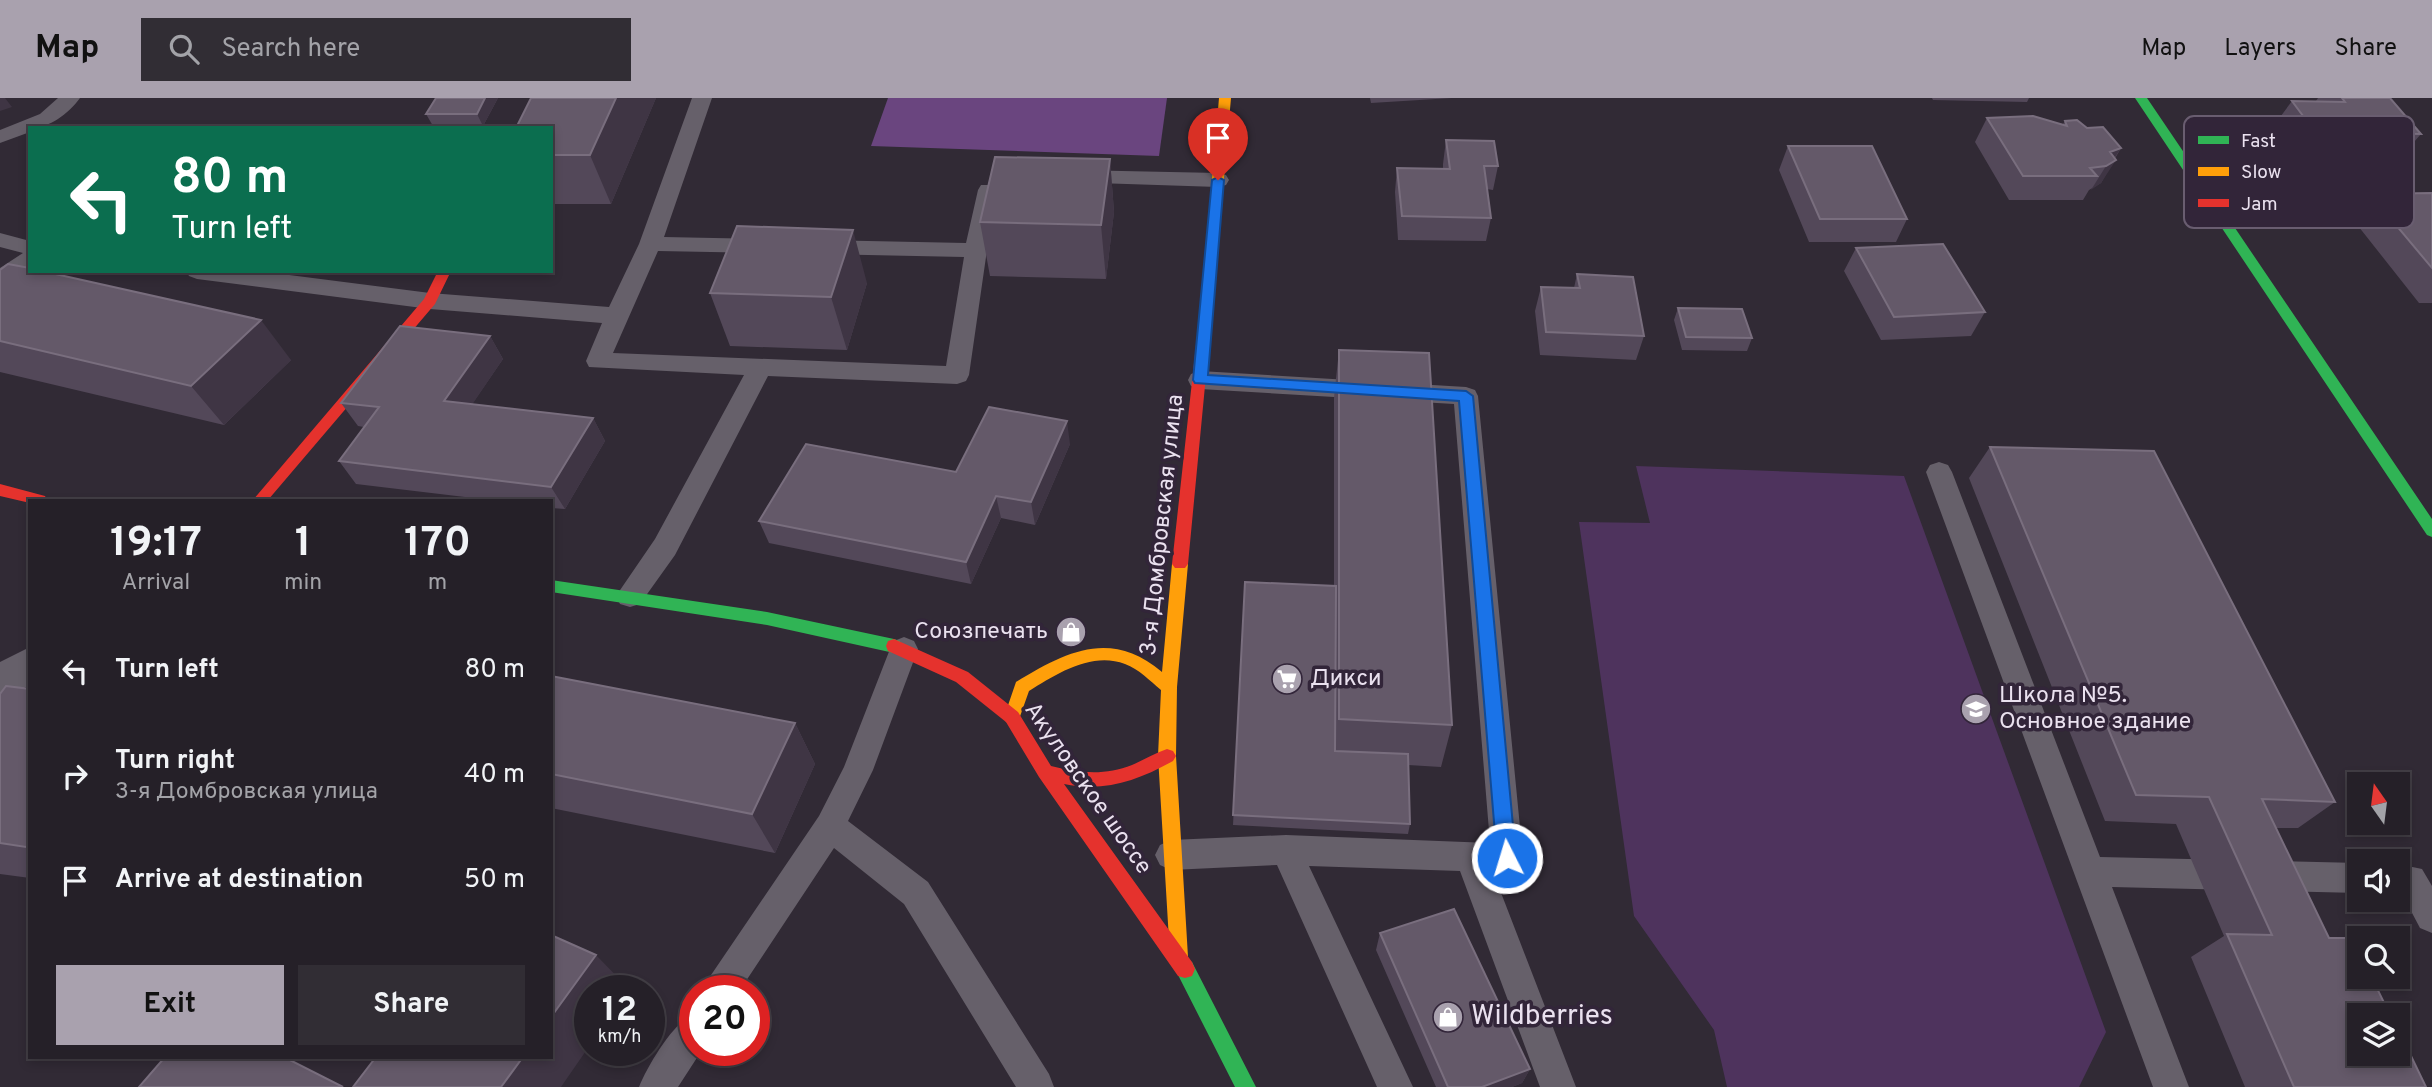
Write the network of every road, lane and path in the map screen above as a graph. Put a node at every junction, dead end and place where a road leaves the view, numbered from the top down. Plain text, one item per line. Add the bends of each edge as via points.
1 (71, 98) edge
2 (702, 98) edge
3 (1225, 98) edge
4 (2140, 98) edge
5 (0, 137) edge
6 (2184, 163) edge
7 (1005, 176) edge
8 (1059, 177) edge
9 (1218, 180) junction
10 (2228, 228) edge
11 (0, 240) edge
12 (650, 244) junction
13 (28, 247) edge
14 (976, 250) junction
15 (28, 260) edge
16 (213, 273) edge
17 (444, 273) edge
18 (0, 279) edge
19 (430, 301) junction
20 (617, 316) junction
21 (761, 367) junction
22 (1200, 380) junction
23 (1939, 472) dead end
24 (0, 490) edge
25 (36, 499) edge
26 (261, 499) edge
27 (2432, 531) edge
28 (553, 586) edge
29 (630, 596) junction
30 (904, 649) junction
31 (28, 665) edge
32 (0, 683) edge
33 (1169, 687) junction
34 (1012, 717) junction
35 (1167, 756) junction
36 (1045, 772) junction
37 (830, 826) junction
38 (1286, 850) junction
39 (1171, 855) junction
40 (1471, 856) junction
41 (2090, 872) junction
42 (2347, 878) edge
43 (2410, 880) edge
44 (2432, 917) edge
45 (1179, 957) junction
46 (731, 975) edge
47 (679, 1054) edge
48 (657, 1087) edge
49 (1037, 1087) edge
50 (1246, 1087) edge
51 (1395, 1087) edge
52 (1558, 1087) edge
53 (2171, 1087) edge

1 - 5 lane via 47,118
2 - 12 lane
3 - 9 street, 3-я Домбровская улица
4 - 6 street
7 - 14 lane via 992,175
8 - 9 lane
9 - 22 street, 3-я Домбровская улица
10 - 27 street
11 - 13 lane
12 - 14 lane
12 - 20 lane
14 - 21 lane via 957,375
15 - 18 lane
16 - 19 lane
17 - 19 street
19 - 20 lane
19 - 26 street
20 - 21 lane via 598,361
21 - 29 lane via 665,547
22 - 33 street, 3-я Домбровская улица
22 - 40 lane via 1466,396 1507,858
23 - 41 lane
24 - 25 street
28 - 29 street, Акуловское шоссе
29 - 30 street, Акуловское шоссе via 832,630
30 - 34 street, Акуловское шоссе via 962,677
30 - 37 lane via 858,770
31 - 32 street
33 - 34 street via 1128,657 1101,654 1068,660 1022,687
33 - 35 street, 3-я Домбровская улица
34 - 36 street, Акуловское шоссе
35 - 36 street via 1112,783 1080,783
35 - 39 street, 3-я Домбровская улица
36 - 45 street, Акуловское шоссе
37 - 46 lane
37 - 49 lane via 916,893
38 - 39 lane
38 - 40 lane
38 - 51 lane
39 - 45 street, 3-я Домбровская улица
40 - 52 lane
41 - 42 lane
41 - 53 lane
43 - 44 lane
45 - 50 street, Акуловское шоссе
47 - 48 lane

